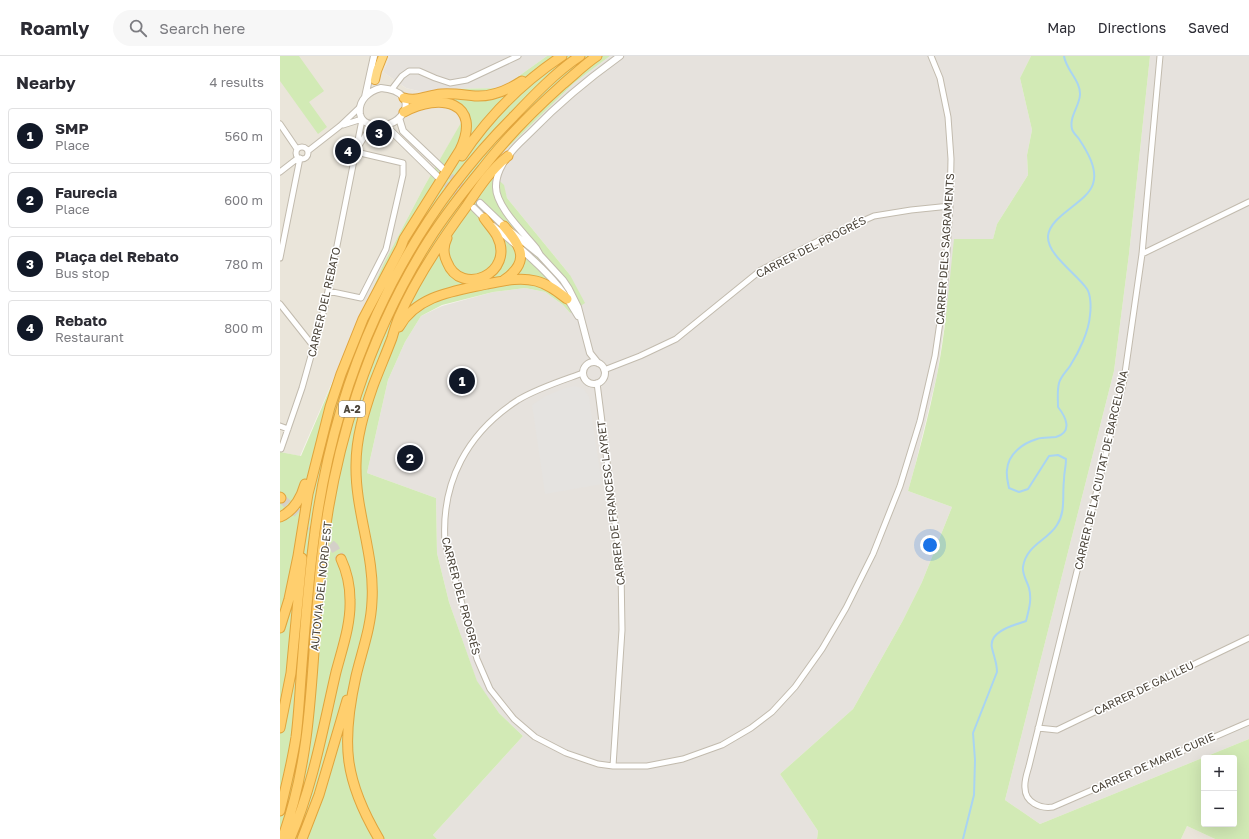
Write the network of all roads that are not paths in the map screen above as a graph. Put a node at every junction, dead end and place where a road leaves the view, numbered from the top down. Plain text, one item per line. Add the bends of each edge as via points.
1 (374, 56) edge
2 (383, 56) edge
3 (518, 56) edge
4 (580, 56) edge
5 (597, 56) edge
6 (620, 56) edge
7 (932, 56) edge
8 (1160, 56) edge
9 (560, 57) edge
10 (371, 65) junction
11 (375, 80) junction
12 (397, 82) junction
13 (381, 88) junction
14 (392, 89) junction
15 (402, 95) junction
16 (366, 97) junction
17 (360, 107) junction
18 (401, 115) junction
19 (362, 120) junction
20 (280, 124) edge
21 (340, 126) junction
22 (379, 126) junction
23 (386, 126) junction
24 (297, 149) junction
25 (308, 151) junction
26 (356, 152) junction
27 (508, 156) junction
28 (299, 158) junction
29 (443, 169) tunnel mouth
30 (280, 172) edge
31 (438, 177) tunnel mouth
32 (1249, 202) edge
33 (480, 203) tunnel mouth
34 (950, 206) junction
35 (474, 208) tunnel mouth
36 (484, 218) junction
37 (454, 222) junction
38 (504, 226) junction
39 (401, 247) junction
40 (519, 248) junction
41 (1142, 254) junction
42 (540, 255) junction
43 (280, 258) edge
44 (502, 281) junction
45 (328, 291) junction
46 (567, 300) junction
47 (280, 304) edge
48 (580, 319) junction
49 (392, 338) junction
50 (314, 347) junction
51 (590, 353) junction
52 (598, 363) junction
53 (588, 364) junction
54 (604, 370) junction
55 (583, 373) junction
56 (597, 383) junction
57 (280, 426) edge
58 (324, 427) junction
59 (288, 429) junction
60 (281, 449) edge
61 (312, 479) junction
62 (280, 517) edge
63 (341, 559) tunnel mouth
64 (280, 628) edge
65 (1249, 638) edge
66 (356, 676) junction
67 (1249, 722) edge
68 (280, 728) edge
69 (1038, 728) junction
70 (613, 766) junction
71 (1058, 805) joint
72 (280, 811) edge
73 (282, 839) edge
74 (290, 839) edge
75 (302, 839) edge
76 (379, 839) edge

1 - 10 street
2 - 11 highway
3 - 12 street via 467,80 450,82 414,70 409,71
4 - 72 highway, AUTOVIA DEL NORD-EST / A-2 via 539,91 502,128 436,209 391,282 362,346 335,428 319,503 305,619 296,735
5 - 73 highway, AUTOVIA DEL NORD-EST / A-2 via 544,101 493,154 446,214 404,283 372,352 347,426 328,512 321,561 306,736 294,804
6 - 27 street via 553,109
7 - 34 street, CARRER DELS SAGRAMENTS via 940,78 948,117 951,159
8 - 41 street, CARRER DE LA CIUTAT DE BARCELONA
9 - 15 highway via 543,65 525,80 500,92 483,96 440,94 412,100
9 - 39 highway via 524,84 488,122 465,151
10 - 11 street
10 - 16 street
11 - 13 street
12 - 14 street
12 - 15 street
13 - 14 street
13 - 16 street
14 - 15 street
15 - 18 street via 406,104
16 - 17 street
17 - 19 street
17 - 21 street
18 - 23 street
18 - 29 street via 403,131
18 - 39 highway via 414,106 444,102 458,108 467,122 466,139
19 - 21 street
19 - 22 street
19 - 26 street, CARRER DEL REBATO
20 - 24 street
21 - 25 street
22 - 23 street
22 - 26 street, CARRER DEL REBATO via 368,131
23 - 31 street
24 - 25 street via 304,147
24 - 28 street via 296,154
25 - 28 street via 306,157
26 - 45 street, CARRER DEL REBATO
26 - 45 street via 403,163 403,175 386,249 361,298
27 - 37 highway via 500,162
27 - 42 street via 498,174 498,198
28 - 30 street
28 - 43 street
32 - 41 street
33 - 38 street
34 - 54 street, CARRER DEL PROGRÉS via 874,216 822,239 761,270 676,339
34 - 70 street, CARRER DELS SAGRAMENTS via 944,293 935,356 920,421 900,486 873,554 846,608 822,648 795,687 772,712 722,746 676,761 648,766
35 - 36 street
36 - 37 highway via 498,237 500,256 489,275 475,280 457,275 448,266 445,258 444,244
36 - 40 street
37 - 49 highway via 410,294
38 - 40 highway via 516,240
38 - 42 street
39 - 58 highway via 363,319 341,374
40 - 44 highway via 521,257 518,266 514,273
40 - 46 street via 554,282
41 - 69 street, CARRER DE LA CIUTAT DE BARCELONA via 1123,386
42 - 48 street via 569,289 578,307
44 - 46 highway via 537,281 549,286
44 - 49 highway via 452,291 430,299 408,315
45 - 50 street, CARRER DEL REBATO
46 - 48 street
47 - 50 street
48 - 51 street
49 - 66 highway via 368,402 356,450 356,486 370,560 373,599
50 - 59 street, CARRER DEL REBATO
51 - 52 street
51 - 53 street
52 - 53 street
52 - 54 street
53 - 55 street
54 - 56 street via 604,376
55 - 56 street via 587,382
55 - 70 street, CARRER DEL PROGRÉS via 544,387 518,400 492,420 471,444 455,470 447,497 445,542 477,659 490,689 514,719 535,737 566,753 598,764
56 - 70 street, CARRER DE FRANCESC LAYRET via 621,570 622,630
57 - 59 street
58 - 61 highway
58 - 62 highway via 317,438 302,494 295,506
59 - 60 street, CARRER DEL REBATO
61 - 64 highway via 289,599
61 - 68 highway via 291,673
63 - 74 highway via 349,590 348,620 309,784
65 - 69 street, CARRER DE GALILEU via 1057,730
66 - 75 highway via 319,795
66 - 76 highway via 348,722 348,755 357,794
67 - 71 street, CARRER DE MARIE CURIE
69 - 71 street, CARRER DE LA CIUTAT DE BARCELONA via 1025,791 1030,800 1039,806 1047,808

